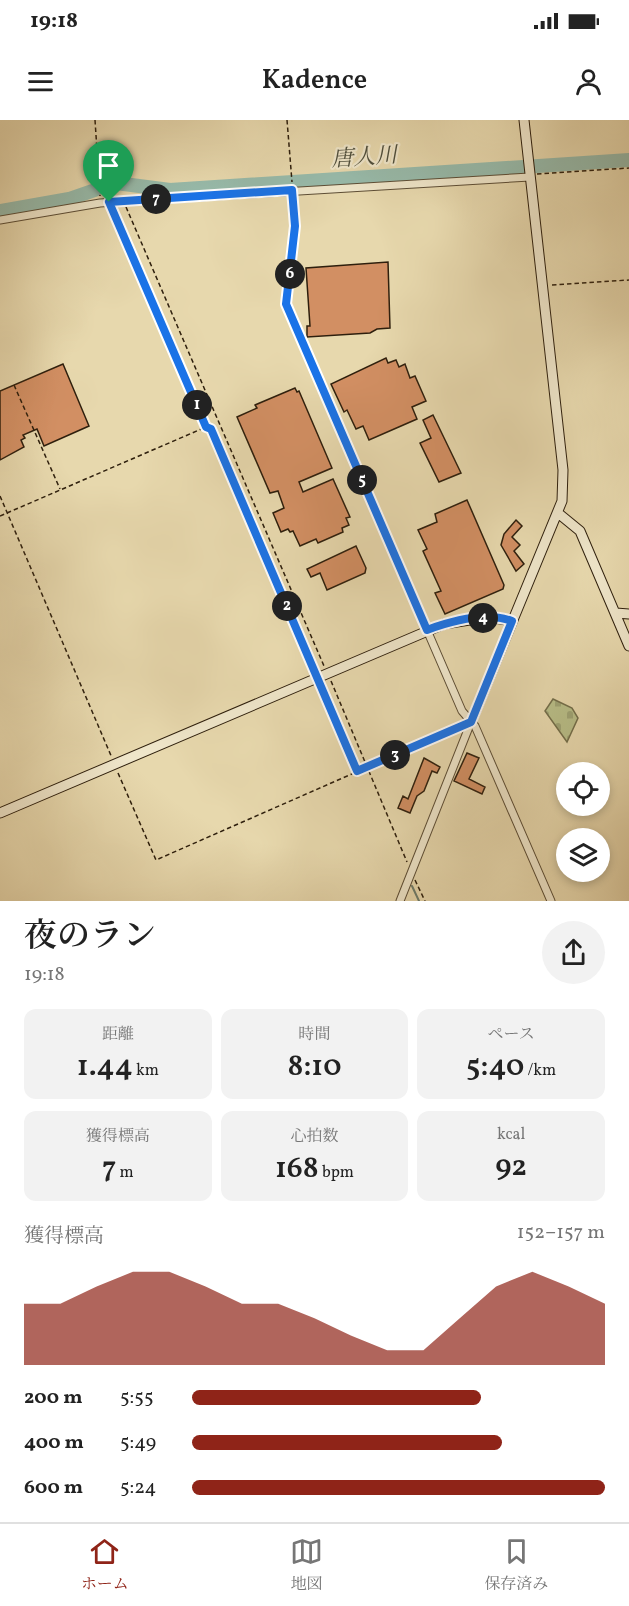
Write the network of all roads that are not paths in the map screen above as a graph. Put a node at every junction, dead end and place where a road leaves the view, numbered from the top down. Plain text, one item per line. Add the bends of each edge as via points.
1 (524, 120) edge
2 (530, 171) junction
3 (292, 190) junction
4 (0, 220) edge
5 (558, 513) junction
6 (616, 613) junction
7 (629, 614) edge
8 (512, 621) junction
9 (427, 630) junction
10 (629, 646) edge
11 (471, 722) junction
12 (0, 813) edge
13 (400, 901) edge
14 (551, 901) edge

1 - 2 street
2 - 3 street
2 - 5 street via 562,470
3 - 4 street via 109,202
3 - 9 street via 295,226 286,304
5 - 6 street via 580,531
5 - 8 street
6 - 7 street
6 - 10 street
8 - 9 street via 489,617
8 - 11 street
9 - 11 street via 462,711
9 - 12 street
11 - 13 street
11 - 14 street

